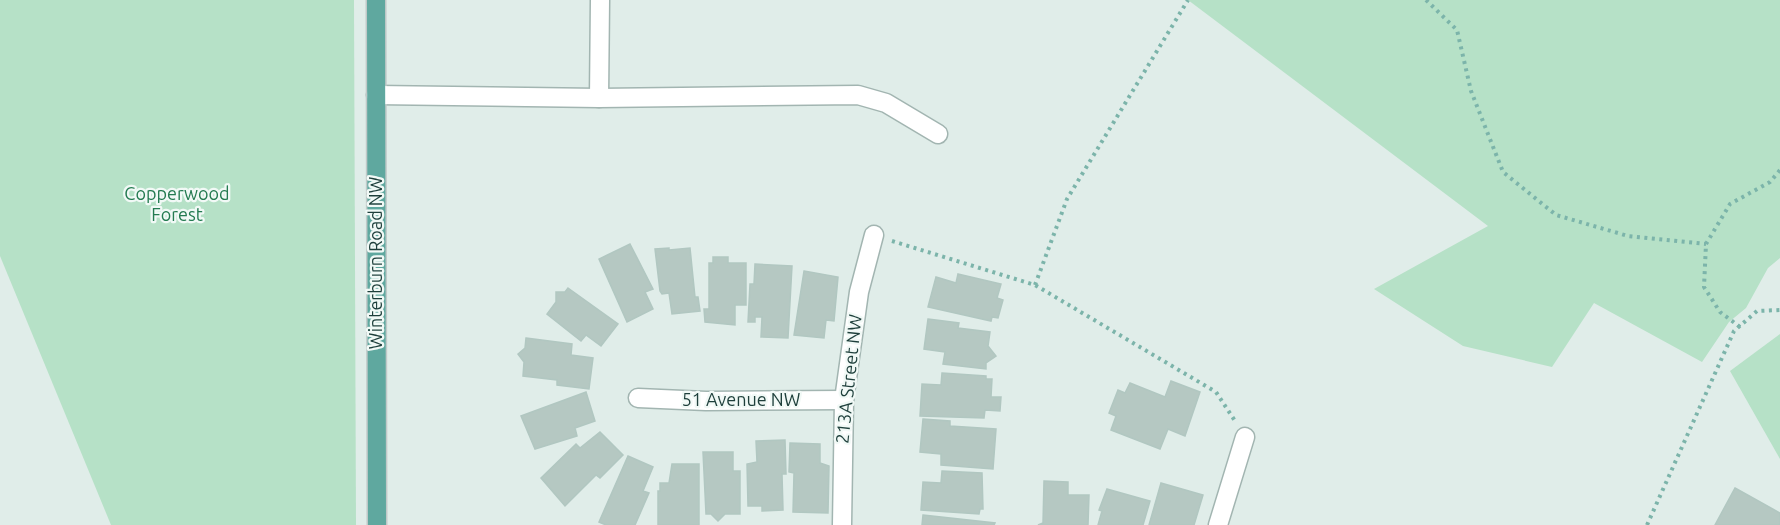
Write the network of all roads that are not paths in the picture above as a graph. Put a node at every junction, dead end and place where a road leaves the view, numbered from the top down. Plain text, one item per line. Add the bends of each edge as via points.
1 (376, 0) edge
2 (600, 0) edge
3 (376, 95) junction
4 (599, 98) junction
5 (938, 134) dead end
6 (874, 235) road end
7 (638, 398) dead end
8 (844, 400) junction
9 (1245, 437) road end
10 (377, 525) edge
11 (842, 525) edge
12 (1218, 525) edge

1 - 3 main road, Winterburn Road NW
2 - 4 street
3 - 4 street
3 - 10 main road, Winterburn Road NW
4 - 5 street via 858,95 886,103
6 - 8 street, 213A Street NW via 858,292
7 - 8 street, 51 Avenue NW
8 - 11 street, 213A Street NW
9 - 12 street

